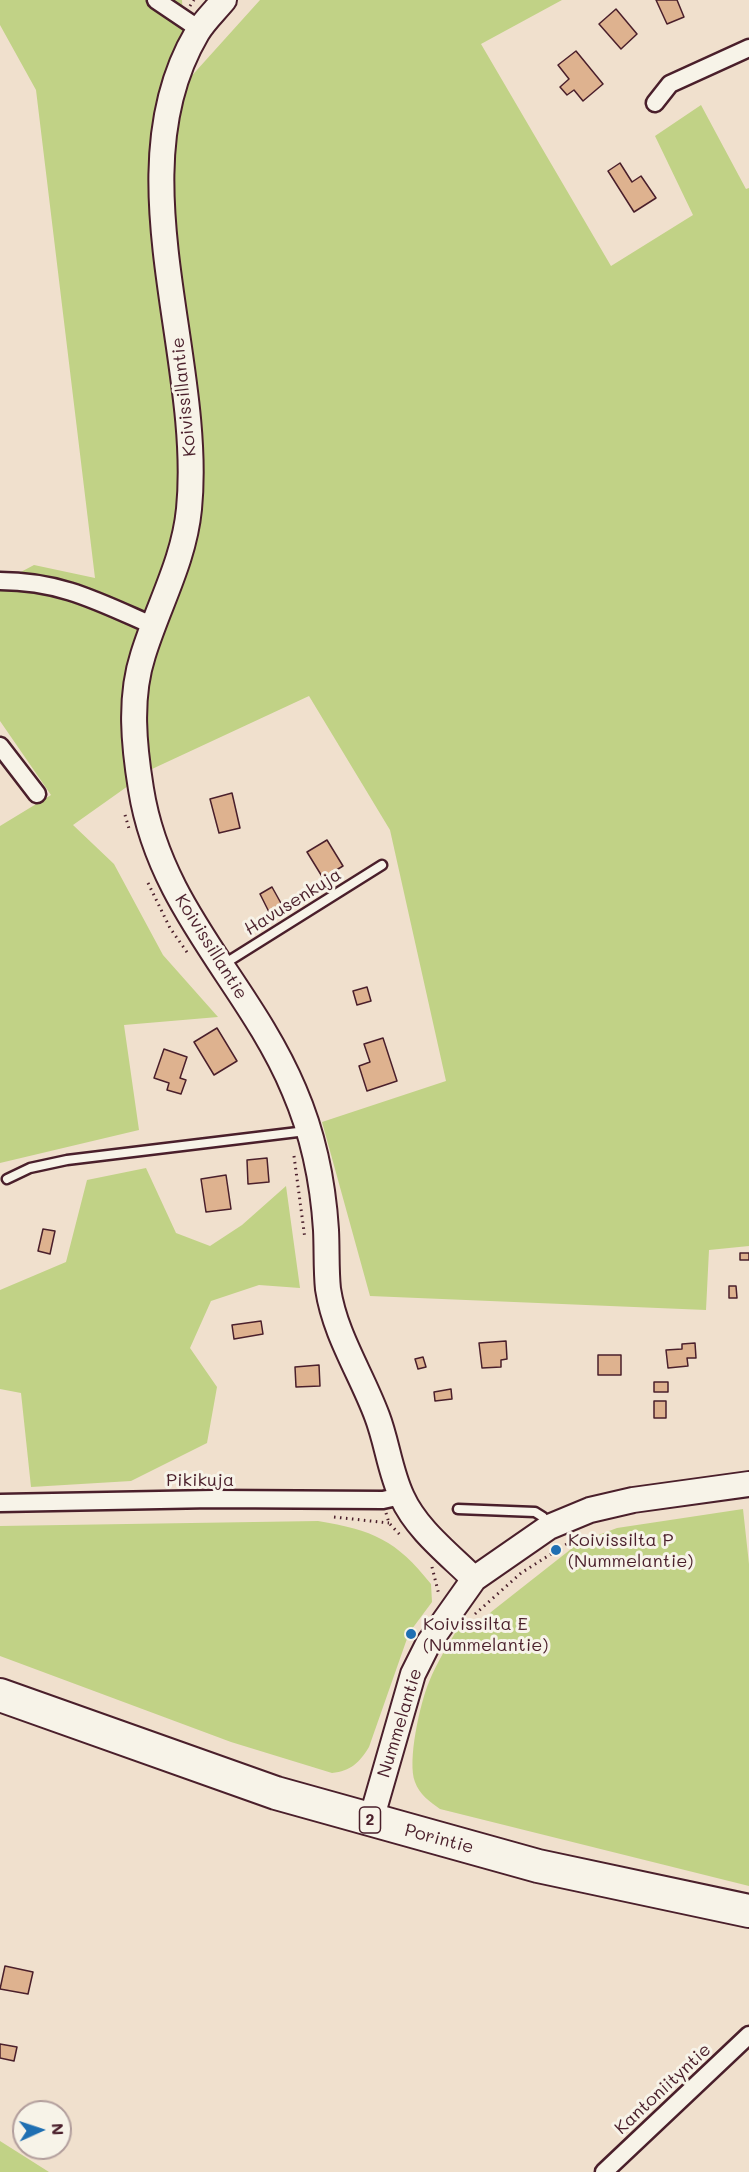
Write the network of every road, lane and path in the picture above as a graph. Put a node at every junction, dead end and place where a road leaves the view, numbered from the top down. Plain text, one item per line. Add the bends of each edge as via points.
1 (156, 0) edge
2 (194, 0) edge
3 (224, 0) edge
4 (190, 24) junction
5 (749, 48) edge
6 (655, 103) dead end
7 (0, 581) edge
8 (154, 626) junction
9 (0, 746) edge
10 (37, 794) dead end
11 (125, 811) dead end
12 (133, 842) dead end
13 (382, 866) dead end
14 (147, 879) dead end
15 (191, 958) dead end
16 (221, 966) junction
17 (299, 1132) junction
18 (7, 1179) dead end
19 (306, 1244) dead end
20 (749, 1484) edge
21 (392, 1498) junction
22 (0, 1503) edge
23 (458, 1509) dead end
24 (549, 1527) junction
25 (582, 1536) dead end
26 (403, 1538) dead end
27 (425, 1559) dead end
28 (474, 1579) junction
29 (451, 1610) junction
30 (0, 1695) edge
31 (371, 1820) junction
32 (749, 1911) edge
33 (749, 2035) edge
34 (604, 2172) edge

1 - 4 street
2 - 4 path
3 - 4 street, Koivissillantie
4 - 8 street, Koivissillantie via 170,104 161,163 167,262 188,410 191,470 188,514 178,561
5 - 6 street via 670,84
7 - 8 street via 56,586
8 - 16 street, Koivissillantie via 141,659 134,703 134,742 142,795 157,853 189,920
9 - 10 street
11 - 12 path
13 - 16 lane, Havusenkuja
14 - 15 path via 170,928
16 - 17 street, Koivissillantie via 280,1059
17 - 18 lane via 67,1160 30,1168
17 - 19 path
17 - 21 street, Koivissillantie via 319,1174 333,1317 378,1417
20 - 24 street, Nummelantie via 633,1500 590,1510
21 - 22 street, Pikikuja
21 - 26 path via 389,1523
21 - 28 street, Koivissillantie
23 - 24 lane via 535,1512
24 - 28 street, Nummelantie
25 - 29 path via 521,1573 469,1620
27 - 29 path via 436,1576 440,1601
28 - 29 street, Nummelantie
29 - 31 street, Nummelantie via 413,1674
30 - 31 highway, Porintie / 2 via 276,1793
31 - 32 highway, Porintie / 2 via 538,1866
33 - 34 street, Kantoniityntie

